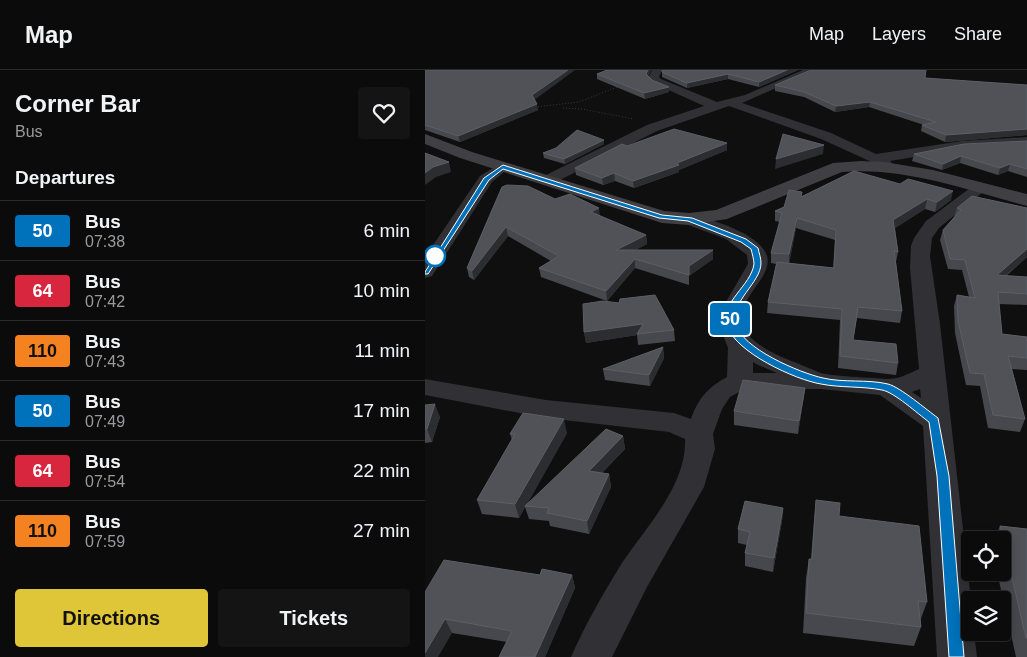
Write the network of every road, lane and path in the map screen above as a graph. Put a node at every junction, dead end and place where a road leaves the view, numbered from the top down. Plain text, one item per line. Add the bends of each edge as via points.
1 (812, 70) edge
2 (657, 71) edge
3 (722, 104) junction
4 (527, 107) edge
5 (557, 108) junction
6 (674, 119) junction
7 (425, 139) edge
8 (1027, 141) edge
9 (880, 162) junction
10 (503, 167) junction
11 (548, 180) junction
12 (980, 188) junction
13 (1027, 200) edge
14 (689, 219) junction
15 (425, 272) edge
16 (739, 341) junction
17 (932, 373) junction
18 (740, 380) junction
19 (821, 381) junction
20 (425, 387) edge
21 (887, 387) junction
22 (934, 420) junction
23 (699, 434) junction
24 (591, 657) edge
25 (957, 657) edge

1 - 3 street
2 - 3 street via 653,78 670,87
2 - 5 path via 591,99
3 - 6 street
3 - 9 street via 826,136
4 - 5 path
5 - 6 path via 582,109 629,119
6 - 11 street
7 - 10 main road
8 - 9 street via 962,145
9 - 12 main road
9 - 14 main road via 839,167 720,215
10 - 11 main road
10 - 15 street via 486,179
11 - 14 main road via 662,217
12 - 13 main road
12 - 17 street via 931,227 923,236 918,253
14 - 16 street via 755,248 758,264 730,316
16 - 18 street
16 - 19 street via 765,359
17 - 21 street via 906,385
17 - 22 street
18 - 19 street
18 - 23 street via 721,391 709,407
19 - 21 street
20 - 23 street via 547,409 674,423
21 - 22 street
22 - 25 street via 943,476
23 - 24 street via 702,444 694,472 678,507 634,577

